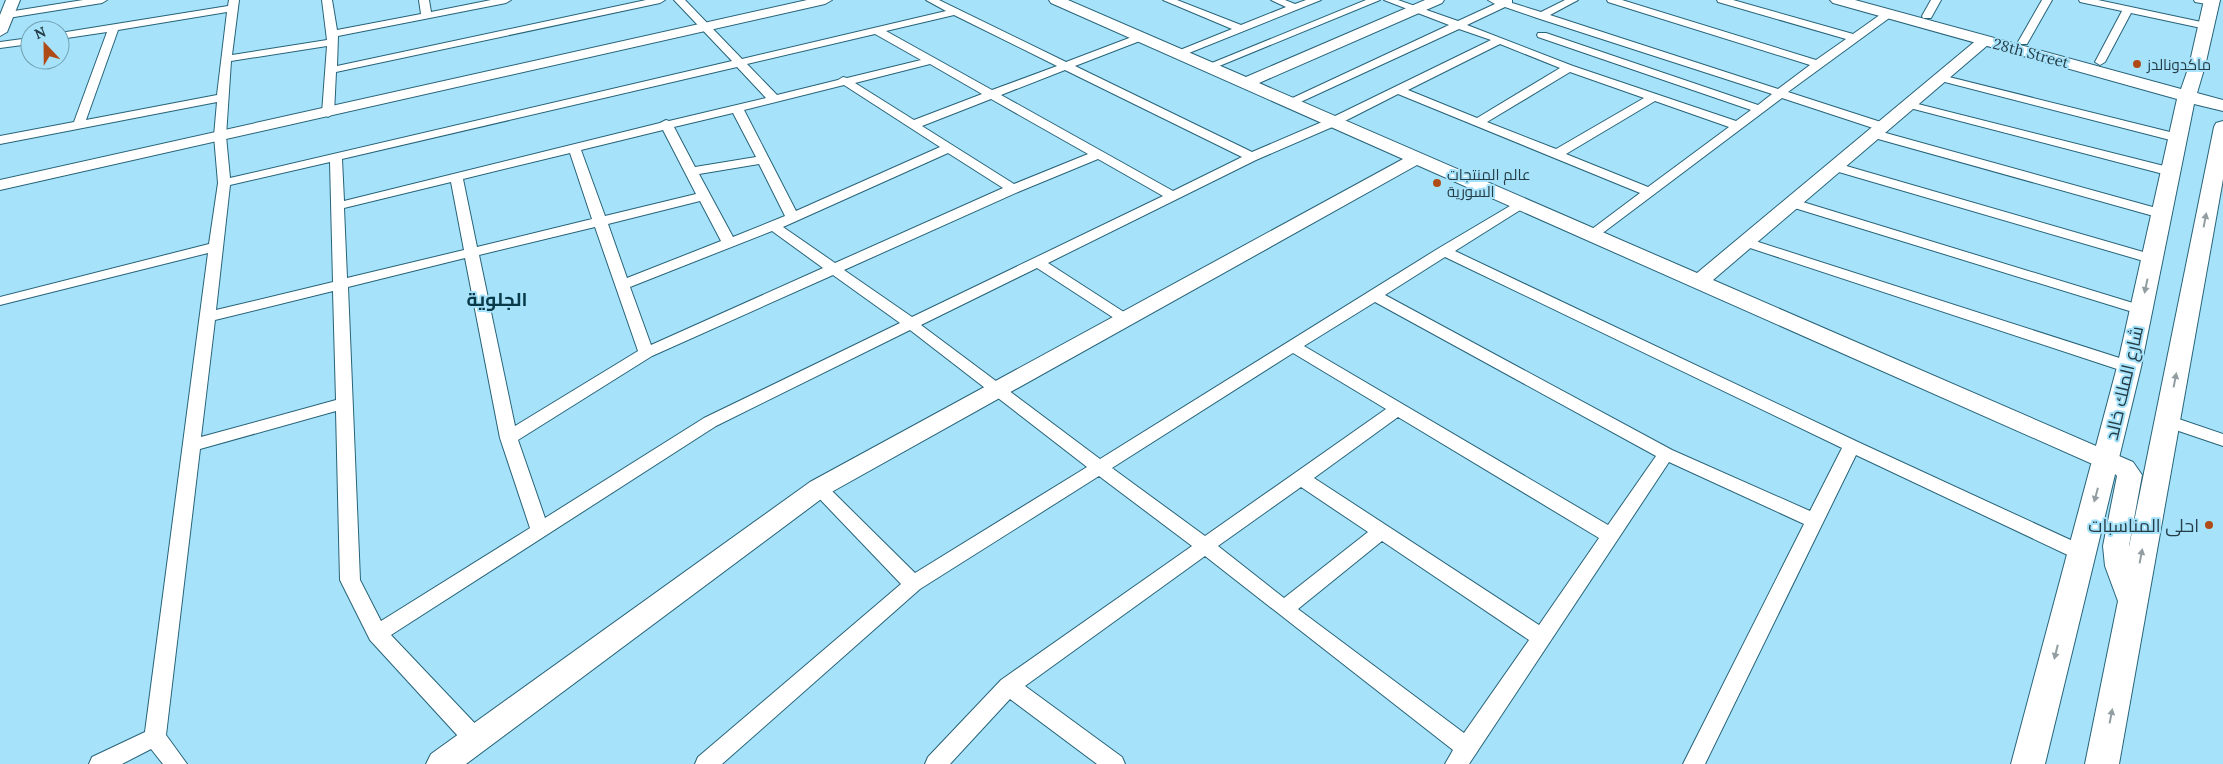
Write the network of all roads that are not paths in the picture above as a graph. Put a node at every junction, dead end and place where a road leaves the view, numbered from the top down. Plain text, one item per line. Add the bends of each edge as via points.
1 (13, 0) edge
2 (20, 0) edge
3 (102, 0) edge
4 (328, 0) edge
5 (424, 0) edge
6 (506, 0) edge
7 (660, 0) edge
8 (679, 0) edge
9 (825, 0) edge
10 (931, 0) edge
11 (1056, 0) edge
12 (1168, 0) edge
13 (1276, 0) edge
14 (1316, 0) edge
15 (1375, 0) edge
16 (1388, 0) edge
17 (1437, 0) edge
18 (1573, 0) edge
19 (1612, 0) edge
20 (1722, 0) edge
21 (1838, 0) edge
22 (1868, 0) edge
23 (1936, 0) edge
24 (2047, 0) edge
25 (2084, 0) edge
26 (1503, 1) edge
27 (234, 4) edge
28 (1295, 7) junction
29 (2207, 7) edge
30 (1416, 9) junction
31 (2128, 9) junction
32 (956, 12) junction
33 (1888, 14) junction
34 (8, 15) junction
35 (427, 16) junction
36 (1541, 16) junction
37 (1927, 16) junction
38 (1564, 23) junction
39 (1457, 24) junction
40 (706, 27) junction
41 (113, 28) junction
42 (1242, 29) junction
43 (876, 30) junction
44 (0, 32) edge
45 (70, 34) edge
46 (1542, 35) junction
47 (1141, 37) junction
48 (332, 38) junction
49 (1855, 38) junction
50 (1500, 40) junction
51 (1984, 41) junction
52 (2023, 42) junction
53 (20, 43) edge
54 (0, 46) edge
55 (1519, 47) junction
56 (1179, 54) junction
57 (226, 59) junction
58 (930, 60) junction
59 (738, 62) junction
60 (1818, 64) junction
61 (2099, 65) junction
62 (1066, 66) junction
63 (1208, 67) junction
64 (1569, 68) junction
65 (331, 70) junction
66 (1941, 78) junction
67 (2184, 79) junction
68 (843, 80) junction
69 (1246, 83) junction
70 (1398, 90) junction
71 (1780, 94) junction
72 (992, 95) junction
73 (2223, 96) edge
74 (223, 97) junction
75 (1654, 97) junction
76 (772, 98) junction
77 (1290, 103) junction
78 (1910, 105) junction
79 (2223, 106) edge
80 (737, 108) junction
81 (1759, 109) junction
82 (328, 113) junction
83 (2172, 121) junction
84 (1333, 122) junction
85 (1478, 122) junction
86 (79, 124) junction
87 (666, 124) junction
88 (914, 125) junction
89 (1738, 126) junction
90 (2223, 127) edge
91 (1879, 130) junction
92 (220, 136) junction
93 (0, 140) edge
94 (574, 148) junction
95 (949, 148) junction
96 (1099, 154) junction
97 (1557, 154) junction
98 (336, 157) junction
99 (1252, 157) junction
100 (1417, 158) junction
101 (763, 160) junction
102 (1836, 167) junction
103 (691, 172) junction
104 (2171, 172) junction
105 (456, 177) junction
106 (224, 184) junction
107 (0, 185) edge
108 (1014, 188) junction
109 (1650, 192) junction
110 (704, 196) junction
111 (1173, 196) junction
112 (1793, 203) junction
113 (1520, 204) junction
114 (338, 206) junction
115 (2162, 214) junction
116 (792, 217) junction
117 (600, 222) junction
118 (773, 226) junction
119 (1590, 235) junction
120 (1746, 242) junction
121 (729, 243) junction
122 (216, 247) junction
123 (1444, 251) junction
124 (471, 253) junction
125 (2152, 259) junction
126 (1037, 262) junction
127 (833, 269) junction
128 (1699, 282) junction
129 (622, 285) junction
130 (340, 286) junction
131 (1374, 295) junction
132 (0, 301) edge
133 (2141, 310) junction
134 (207, 317) junction
135 (1125, 320) junction
136 (911, 324) junction
137 (1292, 346) junction
138 (646, 353) junction
139 (2128, 367) junction
140 (996, 390) junction
141 (344, 403) junction
142 (1399, 408) junction
143 (2167, 421) junction
144 (509, 438) junction
145 (2223, 440) edge
146 (191, 446) junction
147 (1852, 446) junction
148 (1666, 454) junction
149 (2105, 460) junction
150 (1101, 467) junction
151 (1300, 478) junction
152 (819, 488) junction
153 (1815, 521) junction
154 (540, 530) junction
155 (1381, 532) junction
156 (1611, 536) junction
157 (1206, 546) junction
158 (2081, 553) junction
159 (913, 584) junction
160 (2132, 604) junction
161 (1284, 609) junction
162 (377, 634) junction
163 (1542, 638) junction
164 (1009, 686) junction
165 (155, 737) junction
166 (476, 740) junction
167 (1462, 756) edge
168 (100, 764) edge
169 (176, 764) edge
170 (442, 764) edge
171 (706, 764) edge
172 (936, 764) edge
173 (1114, 764) edge
174 (1694, 764) edge
175 (2028, 764) edge
176 (2102, 764) edge

1 - 34 street
2 - 34 street
3 - 34 street
4 - 48 street
5 - 35 street
6 - 35 street
7 - 65 street
8 - 40 street
9 - 40 street
10 - 32 street
11 - 47 street
12 - 42 street
13 - 28 street
14 - 28 street
15 - 63 street
16 - 30 street
17 - 30 street
18 - 36 street
19 - 60 street
20 - 49 street
21 - 33 main road, 28th Street
22 - 37 main road
23 - 37 street
24 - 52 street
25 - 31 street
26 - 36 street
26 - 39 street
27 - 41 street
27 - 57 street
28 - 42 street
29 - 31 street
29 - 67 main road, شارع الملك خالد
30 - 39 street
30 - 69 street
31 - 61 street
32 - 43 street
32 - 62 street
33 - 49 street
33 - 51 main road, 28th Street
34 - 44 street
35 - 48 street
36 - 38 street
37 - 52 main road
38 - 46 street
38 - 71 street
39 - 50 street
39 - 77 street
40 - 59 street
40 - 82 street
41 - 45 street
41 - 86 street
42 - 56 street
43 - 58 street
43 - 59 street
46 - 55 street
46 - 81 street
47 - 56 street
47 - 62 street
48 - 57 street
48 - 65 street
49 - 60 street
50 - 55 street
50 - 70 street
51 - 61 main road, 28th Street
51 - 66 street
52 - 61 main road
53 - 54 street
55 - 64 street
56 - 63 street
57 - 74 street
58 - 68 street
58 - 72 street
59 - 76 street
59 - 98 street
60 - 71 street
61 - 67 main road
61 - 67 main road, 28th Street
61 - 83 main road
62 - 72 street
62 - 99 street
63 - 69 street
64 - 75 street
64 - 85 street
65 - 82 street
66 - 78 street
66 - 83 street
67 - 73 main road
67 - 79 main road, 28th Street
67 - 83 main road, شارع الملك خالد
68 - 76 street
68 - 88 street
69 - 77 street
70 - 84 street
70 - 85 street
71 - 81 street
71 - 91 street
72 - 88 street
72 - 96 street
74 - 86 street
74 - 92 street
75 - 89 street
75 - 97 street
76 - 80 street
77 - 84 street
78 - 91 street
78 - 104 street
80 - 87 street
80 - 101 street
81 - 89 street
82 - 92 street
83 - 104 main road, شارع الملك خالد
84 - 99 street
84 - 100 street
85 - 97 street
86 - 93 street
87 - 94 street
87 - 103 street
88 - 95 street
89 - 109 street
143 -> 90 main road
91 - 102 street
91 - 115 street
92 - 106 street
92 - 107 street
94 - 105 street
94 - 117 street
95 - 108 street
95 - 116 street
96 - 108 street
96 - 111 street
97 - 109 street
98 - 106 street
98 - 114 street
99 - 111 street
100 - 113 street
100 - 135 street
101 - 103 street
101 - 116 street
102 - 112 street
102 - 125 street
103 - 110 street
104 - 115 main road, شارع الملك خالد
105 - 114 street
105 - 124 street
106 - 122 street
108 - 127 street
109 - 119 street
110 - 117 street
110 - 121 street
111 - 126 street
112 - 120 street
112 - 133 street
113 - 119 street
113 - 123 street
114 - 130 street
115 - 125 main road, شارع الملك خالد
116 - 118 street
117 - 124 street
117 - 129 street
118 - 121 street
118 - 127 street
119 - 128 street
120 - 128 street
120 - 139 street
121 - 129 street
122 - 132 street
122 - 134 street
123 - 131 street
123 - 147 street
124 - 130 street
124 - 144 street
125 -> 133 main road, شارع الملك خالد
126 - 135 street
126 - 136 street
127 - 136 street
127 - 138 street
128 - 149 street
129 - 138 street
130 - 134 street
130 - 141 street
131 - 137 street
131 - 148 street
133 - 139 main road, شارع الملك خالد
134 - 146 street
135 - 140 street
136 - 140 street
136 - 154 street via 710,422
137 - 142 street
137 - 150 street
138 - 144 street
139 - 149 main road, شارع الملك خالد
140 - 150 street
140 - 152 street
141 - 146 street
141 - 162 street via 350,580
142 - 151 street
142 - 156 street
143 - 145 street
160 -> 143 main road
144 - 154 street
146 - 165 street
147 - 153 street
147 - 158 street
148 - 153 street
148 - 156 street
149 -> 158 main road, شارع الملك خالد
149 - 160 street via 2124,468 2130,475 2116,546 2118,566
150 - 157 street
150 - 159 street
151 - 155 street
151 - 157 street
152 - 159 street
152 - 166 street
153 - 174 street
154 - 162 street
155 - 161 street
155 - 163 street
156 - 163 street
157 - 161 street
157 - 164 street
158 -> 175 main road, شارع الملك خالد
159 - 171 street
176 -> 160 main road
161 - 167 street
162 - 166 street
163 - 167 street
164 - 172 street
164 - 173 street
165 - 168 street
165 - 169 street
166 - 170 street

